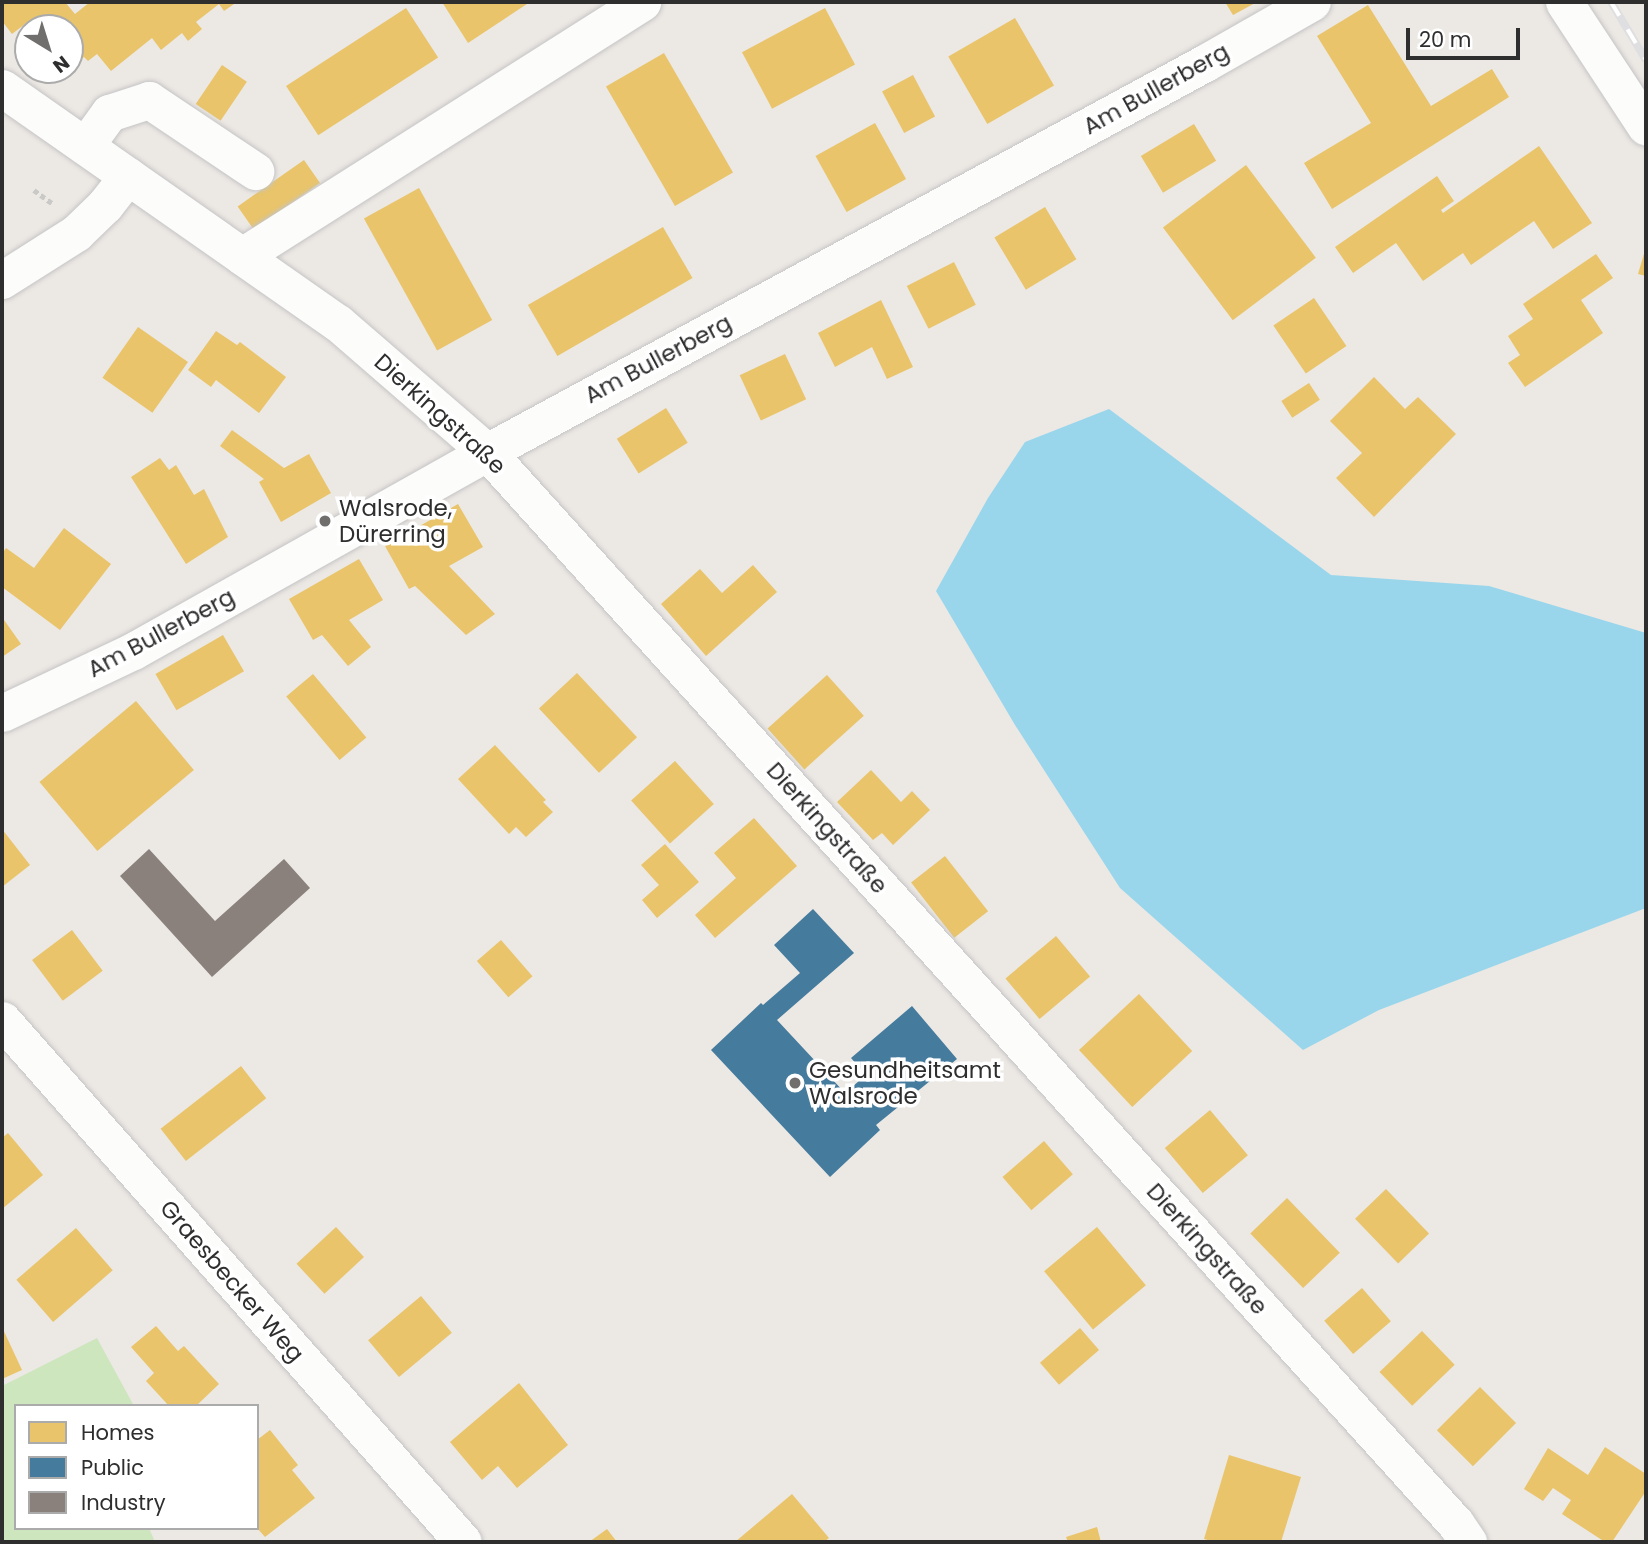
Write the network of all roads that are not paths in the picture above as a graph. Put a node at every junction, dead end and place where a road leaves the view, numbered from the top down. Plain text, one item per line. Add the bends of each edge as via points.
1 (642, 2) edge
2 (1312, 2) edge
3 (1564, 2) edge
4 (2, 88) edge
5 (1646, 127) edge
6 (85, 146) junction
7 (255, 171) dead end
8 (128, 176) junction
9 (242, 256) junction
10 (2, 280) edge
11 (487, 452) junction
12 (2, 713) edge
13 (2, 1020) edge
14 (463, 1542) edge
15 (1468, 1542) edge

1 - 9 street
2 - 11 street, Am Bullerberg
3 - 5 street
4 - 6 street, Dierkingstraße
6 - 7 street via 109,113 149,100
6 - 8 street, Dierkingstraße
8 - 9 street, Dierkingstraße
8 - 10 street via 76,233
9 - 11 street, Dierkingstraße via 338,323
11 - 12 street, Am Bullerberg via 133,651
11 - 15 street, Dierkingstraße
13 - 14 street, Graesbecker Weg

